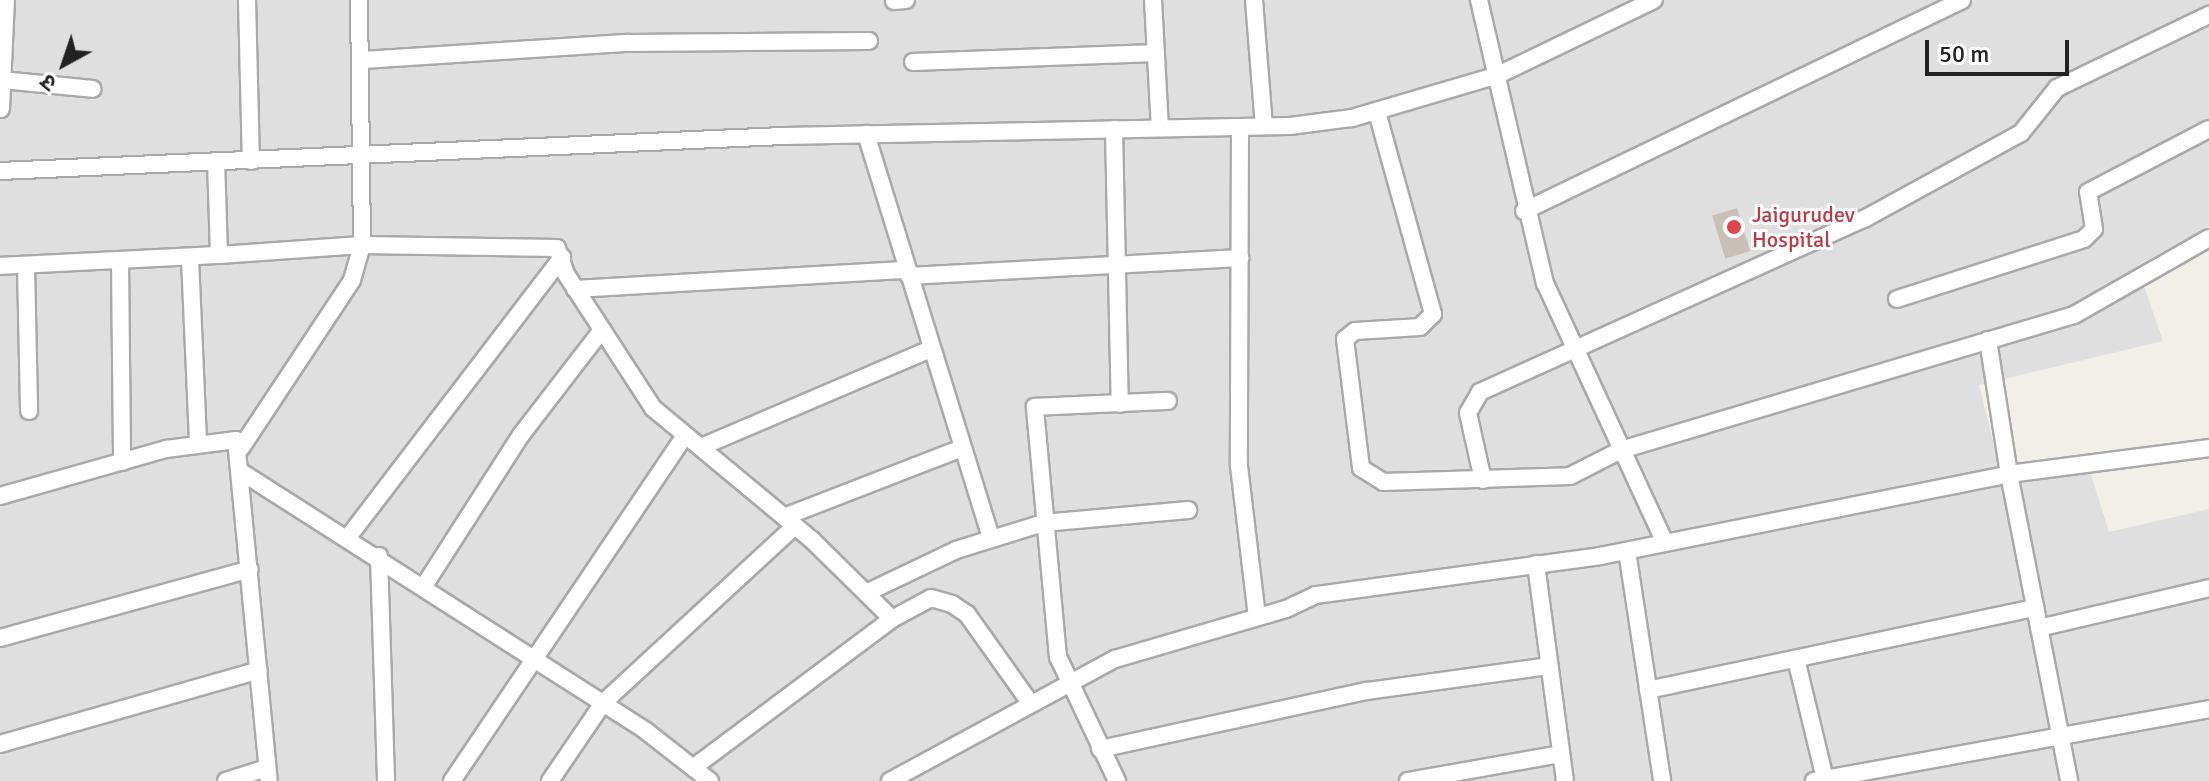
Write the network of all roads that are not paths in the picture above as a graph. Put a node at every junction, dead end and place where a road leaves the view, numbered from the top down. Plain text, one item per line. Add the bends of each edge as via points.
1 (6, 0) edge
2 (247, 0) edge
3 (359, 0) edge
4 (906, 0) edge
5 (1153, 0) edge
6 (1254, 0) edge
7 (1479, 0) edge
8 (1654, 0) edge
9 (1962, 0) edge
10 (894, 1) edge
11 (2209, 15) edge
12 (869, 41) dead end
13 (1156, 53) junction
14 (363, 60) junction
15 (913, 62) dead end
16 (1498, 75) junction
17 (2, 80) junction
18 (93, 89) dead end
19 (1, 109) edge
20 (1377, 112) junction
21 (1264, 126) junction
22 (1240, 127) junction
23 (1160, 128) junction
24 (1114, 129) junction
25 (2209, 129) edge
26 (866, 134) junction
27 (364, 156) junction
28 (251, 161) junction
29 (216, 162) junction
30 (0, 171) edge
31 (1524, 211) junction
32 (2209, 238) edge
33 (362, 245) junction
34 (219, 255) junction
35 (562, 257) junction
36 (190, 258) junction
37 (1241, 258) junction
38 (120, 261) junction
39 (1117, 263) junction
40 (26, 265) junction
41 (0, 266) edge
42 (908, 273) junction
43 (575, 289) junction
44 (1897, 299) dead end
45 (602, 330) junction
46 (1988, 340) junction
47 (931, 349) junction
48 (1575, 350) junction
49 (1168, 401) dead end
50 (1120, 404) junction
51 (29, 411) dead end
52 (685, 435) junction
53 (198, 443) junction
54 (701, 447) junction
55 (241, 448) junction
56 (962, 448) junction
57 (2209, 448) edge
58 (1621, 450) junction
59 (122, 462) junction
60 (243, 473) junction
61 (2009, 474) junction
62 (1483, 480) junction
63 (0, 496) edge
64 (1188, 510) dead end
65 (790, 521) junction
66 (1043, 523) junction
67 (349, 536) junction
68 (991, 539) junction
69 (1665, 543) junction
70 (1627, 551) junction
71 (379, 556) junction
72 (1536, 564) junction
73 (250, 569) junction
74 (424, 586) junction
75 (2209, 588) edge
76 (866, 593) junction
77 (2035, 608) junction
78 (1257, 617) junction
79 (892, 619) junction
80 (2039, 628) junction
81 (0, 638) edge
82 (533, 657) junction
83 (1796, 659) junction
84 (1549, 666) junction
85 (259, 670) junction
86 (1067, 685) junction
87 (1648, 690) junction
88 (603, 703) junction
89 (1031, 704) junction
90 (2209, 709) edge
91 (2060, 736) junction
92 (0, 744) edge
93 (1100, 749) junction
94 (1561, 754) junction
95 (694, 767) junction
96 (268, 774) edge
97 (1820, 780) edge
98 (226, 781) edge
99 (386, 781) edge
100 (452, 781) edge
101 (550, 781) edge
102 (710, 781) edge
103 (890, 781) edge
104 (1117, 781) edge
105 (1408, 781) edge
106 (1565, 781) edge
107 (1662, 781) edge
108 (2069, 781) edge

1 - 17 street
2 - 28 street
3 - 14 street
4 - 10 street
5 - 13 street
6 - 21 street
7 - 16 street
8 - 16 street
9 - 31 street
11 - 48 street via 2057,88 2021,133 1864,219
12 - 14 street via 628,43
13 - 15 street
13 - 23 street
14 - 27 street
16 - 20 street
16 - 31 street
17 - 18 street
17 - 19 street
20 - 21 street
20 - 62 street via 1433,314 1420,327 1355,331 1345,339 1361,468 1383,482
21 - 22 street
22 - 23 street
22 - 37 street
23 - 24 street
24 - 26 street
24 - 39 street
25 - 44 street via 2088,192 2085,206 2094,229 2084,239
26 - 27 street
26 - 42 street
27 - 28 street
27 - 33 street
28 - 29 street
29 - 30 street
29 - 34 street
31 - 48 street
32 - 46 street via 2101,304
33 - 34 street
33 - 35 street via 544,244
33 - 55 street via 352,280
34 - 36 street
35 - 43 street
35 - 67 street
36 - 38 street
36 - 53 street
37 - 39 street
37 - 78 street via 1239,466
38 - 40 street
38 - 59 street
39 - 42 street
39 - 50 street
40 - 41 street
40 - 51 street
42 - 43 street
42 - 47 street
43 - 45 street
45 - 52 street via 653,408
45 - 74 street via 521,435
46 - 58 street
46 - 61 street
47 - 54 street
47 - 56 street
48 - 58 street
48 - 62 street via 1473,397 1468,413
49 - 50 street
50 - 66 street via 1035,407
52 - 54 street
52 - 82 street
53 - 55 street via 230,437
53 - 59 street
54 - 65 street
55 - 60 street
56 - 65 street
56 - 68 street
57 - 61 street
58 - 62 street via 1570,476
58 - 69 street
59 - 63 street
60 - 67 street
60 - 73 street
61 - 69 street
61 - 77 street
64 - 66 street
65 - 76 street
65 - 88 street
66 - 68 street
66 - 86 street via 1051,618
67 - 71 street
68 - 76 street
69 - 70 street
70 - 72 street
70 - 87 street
71 - 74 street
71 - 99 street
72 - 78 street via 1316,595
72 - 84 street
73 - 81 street
73 - 85 street
74 - 82 street
75 - 80 street
76 - 79 street
77 - 80 street
77 - 83 street
78 - 86 street via 1129,653
79 - 89 street via 931,598 952,604 967,614
79 - 95 street
80 - 91 street
82 - 88 street
82 - 100 street
83 - 87 street
83 - 97 street
84 - 93 street via 1367,691
84 - 94 street
85 - 92 street
85 - 96 street
86 - 89 street
86 - 93 street
87 - 107 street
88 - 95 street
88 - 101 street
89 - 103 street
90 - 91 street
91 - 97 street
91 - 108 street
93 - 104 street
94 - 105 street
94 - 106 street
95 - 102 street
96 - 98 street

